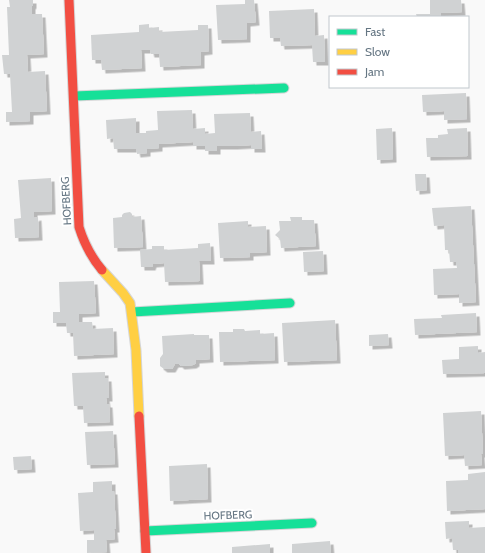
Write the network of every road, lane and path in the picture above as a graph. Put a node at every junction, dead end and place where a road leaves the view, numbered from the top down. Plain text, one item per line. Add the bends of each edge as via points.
1 (69, 0) edge
2 (284, 88) dead end
3 (74, 96) junction
4 (290, 303) dead end
5 (132, 312) junction
6 (312, 524) dead end
7 (145, 531) junction
8 (146, 553) edge

1 - 3 street, HOFBERG
2 - 3 street
3 - 5 street, HOFBERG via 79,227 84,243 95,262 123,293 130,303
4 - 5 street
5 - 7 street, HOFBERG
6 - 7 street, HOFBERG
7 - 8 street, HOFBERG

